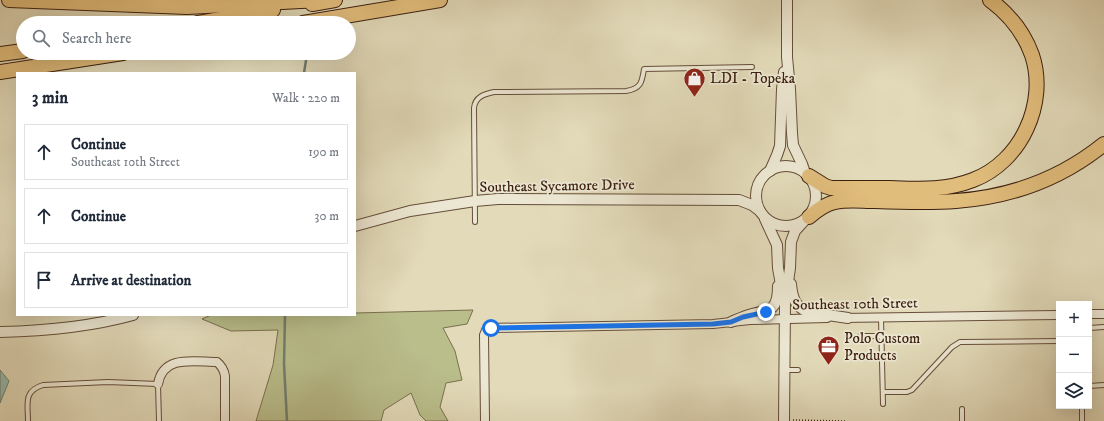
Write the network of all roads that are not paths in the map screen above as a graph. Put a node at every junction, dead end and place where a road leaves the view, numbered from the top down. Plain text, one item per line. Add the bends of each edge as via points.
1 (10, 0) edge
2 (320, 0) edge
3 (335, 0) edge
4 (440, 0) edge
5 (787, 0) edge
6 (990, 0) edge
7 (240, 16) edge
8 (345, 16) edge
9 (16, 52) edge
10 (0, 54) edge
11 (787, 57) junction
12 (79, 60) edge
13 (60, 63) junction
14 (752, 67) dead end
15 (0, 72) edge
16 (26, 72) edge
17 (16, 74) edge
18 (0, 78) edge
19 (1104, 144) edge
20 (770, 171) junction
21 (807, 174) junction
22 (475, 201) junction
23 (762, 214) junction
24 (807, 218) junction
25 (475, 222) dead end
26 (356, 226) edge
27 (778, 268) junction
28 (790, 268) junction
29 (785, 303) junction
30 (1092, 314) edge
31 (1104, 314) edge
32 (1056, 315) edge
33 (128, 316) edge
34 (881, 317) junction
35 (848, 318) junction
36 (785, 319) junction
37 (731, 322) junction
38 (1104, 327) edge
39 (1092, 328) edge
40 (0, 332) edge
41 (860, 336) dead end
42 (882, 336) junction
43 (1056, 341) edge
44 (784, 370) junction
45 (798, 370) dead end
46 (158, 384) junction
47 (1104, 385) edge
48 (1092, 386) edge
49 (883, 392) junction
50 (883, 404) dead end
51 (962, 409) dead end
52 (1082, 409) edge
53 (788, 420) edge
54 (28, 421) edge
55 (159, 421) edge
56 (225, 421) edge
57 (485, 421) edge
58 (962, 421) edge
59 (1082, 421) edge

1 - 2 highway via 187,6
3 - 7 highway
4 - 8 highway
5 - 11 street
6 - 21 highway via 1007,14 1018,28 1027,43 1035,71 1032,116 1017,146 1009,155 974,180 946,188 831,188
9 - 10 highway
11 - 20 street via 782,89 780,146
11 - 21 street via 793,145
12 - 13 highway
13 - 15 highway
13 - 16 highway
14 - 22 lane via 644,69 641,84 633,90 626,91 494,92 482,95 474,108
17 - 18 highway
19 - 24 highway via 1056,175 1008,192 955,201 835,202
20 - 21 street via 790,166
20 - 23 street via 760,180 756,192 757,205
21 - 24 street via 816,189 816,196 813,211
22 - 23 street, Southeast Sycamore Drive via 739,200 752,205
22 - 25 lane
22 - 26 street, Southeast Sycamore Drive via 410,211
23 - 24 street via 773,224 784,226 795,225
23 - 27 street via 777,245
24 - 28 street via 794,231
27 - 29 street
27 - 37 street via 778,297 771,308 766,312
28 - 29 street
28 - 35 street via 792,293 799,307 808,312
29 - 36 street
30 - 31 street
32 - 34 street, Southeast 10th Street
33 - 40 street via 72,327
34 - 35 street, Southeast 10th Street
34 - 42 lane
35 - 36 street, Southeast 10th Street
36 - 37 street, Southeast 10th Street
36 - 44 street
37 - 57 street, Southeast 10th Street via 489,328 484,335
38 - 39 lane
41 - 42 lane
42 - 49 lane
43 - 49 lane via 960,342 952,347 912,390
44 - 45 lane
44 - 53 street
46 - 54 lane via 108,382 38,386 28,397
46 - 55 lane
46 - 56 street via 162,373 171,364 217,362 224,370 225,376
47 - 48 lane
49 - 50 lane
51 - 58 lane
52 - 59 lane

